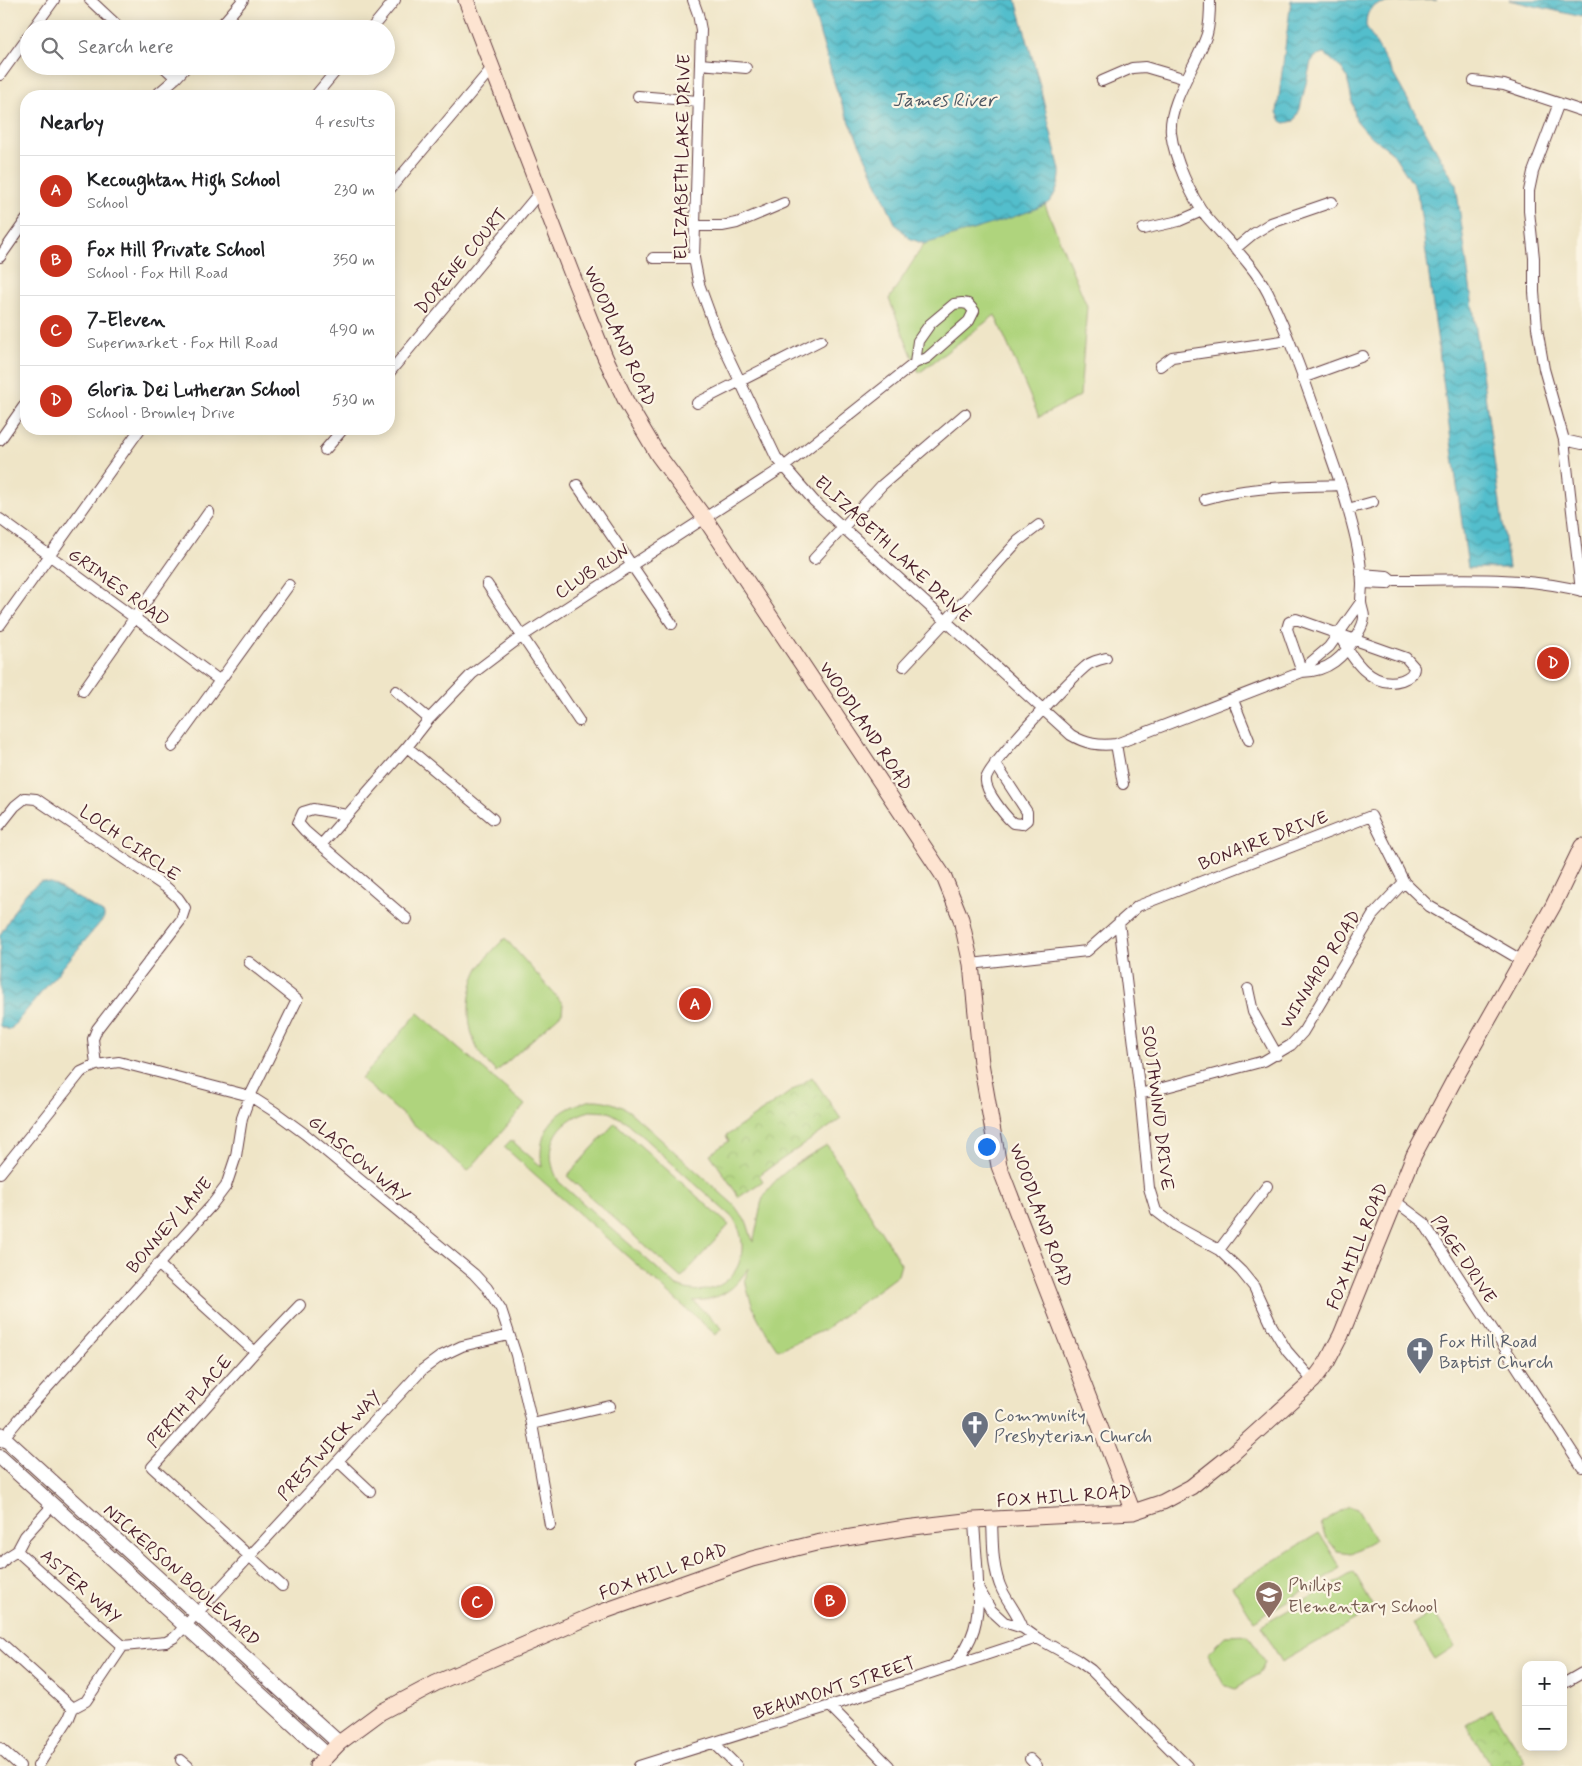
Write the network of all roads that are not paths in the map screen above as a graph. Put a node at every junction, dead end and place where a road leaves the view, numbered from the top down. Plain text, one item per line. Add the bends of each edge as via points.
1 (54, 0) edge
2 (90, 0) edge
3 (243, 0) edge
4 (395, 0) edge
5 (466, 0) edge
6 (693, 0) edge
7 (1210, 0) edge
8 (40, 20) edge
9 (111, 20) edge
10 (226, 20) edge
11 (378, 20) edge
12 (20, 47) edge
13 (700, 64) junction
14 (492, 68) junction
15 (746, 68) dead end
16 (0, 75) edge
17 (173, 75) edge
18 (179, 75) edge
19 (332, 75) edge
20 (176, 78) junction
21 (1186, 79) junction
22 (1102, 80) dead end
23 (1474, 81) dead end
24 (161, 90) edge
25 (320, 90) edge
26 (638, 96) dead end
27 (698, 101) junction
28 (1559, 103) junction
29 (1582, 111) edge
30 (395, 183) edge
31 (540, 192) junction
32 (1332, 202) dead end
33 (784, 203) dead end
34 (1202, 211) junction
35 (696, 226) junction
36 (20, 229) edge
37 (1143, 229) dead end
38 (1235, 249) junction
39 (0, 257) edge
40 (653, 258) dead end
41 (694, 258) junction
42 (821, 340) dead end
43 (1289, 340) junction
44 (1363, 356) dead end
45 (915, 363) junction
46 (395, 366) edge
47 (1160, 366) dead end
48 (1302, 378) junction
49 (740, 382) junction
50 (697, 403) dead end
51 (20, 412) edge
52 (965, 414) dead end
53 (136, 435) edge
54 (338, 435) edge
55 (0, 440) edge
56 (1564, 440) junction
57 (1582, 444) edge
58 (325, 450) dead end
59 (785, 466) junction
60 (1341, 484) junction
61 (576, 485) dead end
62 (1205, 499) dead end
63 (1373, 502) dead end
64 (1577, 503) edge
65 (1348, 509) junction
66 (209, 512) dead end
67 (704, 518) junction
68 (0, 519) edge
69 (1039, 525) dead end
70 (844, 527) junction
71 (49, 556) junction
72 (814, 559) dead end
73 (632, 564) junction
74 (1362, 579) junction
75 (487, 584) dead end
76 (289, 585) dead end
77 (1582, 591) edge
78 (1361, 602) junction
79 (134, 618) junction
80 (946, 622) junction
81 (672, 624) dead end
82 (0, 625) edge
83 (1338, 634) junction
84 (521, 636) junction
85 (1354, 640) junction
86 (1347, 650) junction
87 (1106, 658) dead end
88 (904, 666) dead end
89 (1302, 672) junction
90 (219, 680) junction
91 (83, 691) dead end
92 (396, 691) dead end
93 (1233, 700) junction
94 (1043, 710) junction
95 (429, 719) junction
96 (579, 721) dead end
97 (1249, 740) dead end
98 (1116, 744) junction
99 (172, 747) dead end
100 (407, 747) junction
101 (995, 763) junction
102 (1123, 784) dead end
103 (347, 815) junction
104 (493, 819) dead end
105 (0, 825) edge
106 (321, 845) junction
107 (1582, 846) edge
108 (1404, 882) junction
109 (407, 919) dead end
110 (1119, 922) junction
111 (1521, 960) junction
112 (249, 962) dead end
113 (971, 964) junction
114 (1248, 989) dead end
115 (1277, 1055) junction
116 (96, 1064) junction
117 (1140, 1094) junction
118 (250, 1096) junction
119 (0, 1173) edge
120 (1268, 1186) dead end
121 (1395, 1201) junction
122 (1219, 1250) junction
123 (158, 1264) junction
124 (300, 1306) dead end
125 (509, 1335) junction
126 (255, 1352) junction
127 (1313, 1381) junction
128 (610, 1406) dead end
129 (532, 1424) junction
130 (1, 1438) edge
131 (0, 1457) edge
132 (338, 1461) junction
133 (1582, 1467) edge
134 (370, 1491) dead end
135 (53, 1505) junction
136 (1133, 1512) junction
137 (974, 1520) junction
138 (992, 1520) junction
139 (550, 1525) dead end
140 (17, 1551) junction
141 (250, 1556) junction
142 (0, 1565) edge
143 (282, 1586) dead end
144 (977, 1586) junction
145 (197, 1614) junction
146 (186, 1626) junction
147 (1023, 1628) junction
148 (1037, 1638) junction
149 (0, 1642) edge
150 (123, 1646) junction
151 (953, 1666) junction
152 (1582, 1673) edge
153 (1567, 1682) edge
154 (830, 1706) junction
155 (73, 1708) junction
156 (339, 1743) junction
157 (714, 1743) junction
158 (0, 1748) edge
159 (322, 1760) edge
160 (20, 1766) edge
161 (38, 1766) edge
162 (639, 1766) edge
163 (737, 1766) edge
164 (889, 1766) edge
165 (1187, 1766) edge

1 - 8 street
2 - 9 street
3 - 10 street
4 - 11 street
5 - 14 main road, WOODLAND ROAD
6 - 13 street, ELIZABETH LAKE DRIVE via 701,30
7 - 21 street, ELIZABETH LAKE DRIVE via 1206,34
12 - 16 street
13 - 15 street
13 - 27 street, ELIZABETH LAKE DRIVE
14 - 30 street
14 - 31 main road, WOODLAND ROAD
17 - 20 street
18 - 20 street
19 - 25 street
20 - 24 street
21 - 22 street via 1145,67 1132,68
21 - 34 street, ELIZABETH LAKE DRIVE via 1174,109 1171,132 1187,182
23 - 28 street via 1504,85
26 - 27 street
27 - 35 street, ELIZABETH LAKE DRIVE
28 - 29 street
28 - 56 street via 1533,172 1529,211 1537,328 1544,369
31 - 46 street, DORENE COURT
31 - 67 main road, WOODLAND ROAD via 605,357 626,401 658,455
32 - 38 street via 1271,223
33 - 35 street via 737,223
34 - 37 street
34 - 38 street, ELIZABETH LAKE DRIVE
35 - 41 street, ELIZABETH LAKE DRIVE
36 - 39 street
38 - 43 street, ELIZABETH LAKE DRIVE via 1267,292
40 - 41 street
41 - 49 street, ELIZABETH LAKE DRIVE via 717,333
42 - 49 street
43 - 47 street via 1172,357
43 - 48 street, ELIZABETH LAKE DRIVE
44 - 48 street
45 - 45 street, CLUB RUN via 927,358 969,321 974,311 968,304 954,304 930,324 918,340
45 - 59 street, CLUB RUN
48 - 60 street, ELIZABETH LAKE DRIVE
49 - 50 street
49 - 59 street, ELIZABETH LAKE DRIVE via 776,457
51 - 55 street
52 - 70 street via 882,485
53 - 71 street
54 - 58 street
56 - 57 street
56 - 64 street
59 - 67 street, CLUB RUN
59 - 70 street, ELIZABETH LAKE DRIVE via 814,501
60 - 62 street via 1268,488
60 - 65 street, ELIZABETH LAKE DRIVE
61 - 73 street
63 - 65 street
64 - 77 street
65 - 74 street, ELIZABETH LAKE DRIVE
66 - 79 street
67 - 73 street, CLUB RUN
67 - 113 main road, WOODLAND ROAD via 944,877 961,919
68 - 71 street, GRIMES ROAD
69 - 80 street via 1018,541
70 - 72 street
70 - 80 street, ELIZABETH LAKE DRIVE
71 - 79 street, GRIMES ROAD
71 - 82 street
73 - 81 street
73 - 84 street, CLUB RUN
74 - 77 street via 1387,584 1392,580 1531,581
74 - 78 street, ELIZABETH LAKE DRIVE
75 - 84 street
76 - 90 street
78 - 83 street, ELIZABETH LAKE DRIVE
78 - 85 street, ELIZABETH LAKE DRIVE via 1363,623
79 - 90 street, GRIMES ROAD
79 - 91 street
80 - 88 street
80 - 94 street, ELIZABETH LAKE DRIVE
83 - 85 street
83 - 86 street
83 - 89 street, ELIZABETH LAKE DRIVE
83 - 89 street via 1298,619 1289,622 1287,633
84 - 95 street, CLUB RUN via 472,674
84 - 96 street
85 - 86 street, ELIZABETH LAKE DRIVE
85 - 86 street via 1406,658 1414,666 1413,673 1395,682 1380,681 1365,672
86 - 89 street, ELIZABETH LAKE DRIVE via 1330,665 1315,672
87 - 94 street via 1086,666
89 - 93 street, ELIZABETH LAKE DRIVE
90 - 99 street
92 - 95 street
93 - 97 street
93 - 98 street, ELIZABETH LAKE DRIVE
94 - 98 street, ELIZABETH LAKE DRIVE via 1081,741
94 - 101 street
95 - 100 street, CLUB RUN
98 - 102 street
100 - 103 street, CLUB RUN
100 - 104 street
101 - 101 street via 986,780 988,790 1009,819 1022,824 1027,820 1027,812
103 - 106 street, CLUB RUN
103 - 106 street via 313,809 303,812 298,822
105 - 116 street, LOCH CIRCLE via 24,798 36,799 168,888 185,908 181,920 97,1029 93,1039
106 - 109 street
107 - 111 main road, FOX HILL ROAD via 1553,906
108 - 110 street, BONAIRE DRIVE via 1371,816 1138,906
108 - 111 street, BONAIRE DRIVE via 1429,906
108 - 115 street, WINNARD ROAD via 1373,915 1303,1032
110 - 113 street, BONAIRE DRIVE via 1087,951
110 - 117 street, SOUTHWIND DRIVE
111 - 121 main road, FOX HILL ROAD via 1418,1147
112 - 118 street, BONNEY LANE via 297,1000
113 - 136 main road, WOODLAND ROAD via 981,1063 999,1166
114 - 115 street via 1253,1012
115 - 117 street, WINNARD ROAD
116 - 118 street, GLASCOW WAY via 119,1062
116 - 119 street via 81,1072
117 - 122 street, SOUTHWIND DRIVE via 1149,1188 1156,1211 1177,1227
118 - 123 street, BONNEY LANE via 226,1186
118 - 125 street, GLASCOW WAY via 305,1134 474,1274 488,1288 501,1309
120 - 122 street
121 - 127 main road, FOX HILL ROAD via 1341,1335
121 - 133 street, PAGE DRIVE via 1422,1222
122 - 127 street, SOUTHWIND DRIVE via 1254,1287 1287,1351
123 - 126 street
123 - 130 street, BONNEY LANE
124 - 126 street, PERTH PLACE
125 - 129 street, GLASCOW WAY
125 - 132 street, PRESTWICK WAY via 462,1346 441,1356 422,1370
126 - 141 street, PERTH PLACE via 152,1467
127 - 136 main road, FOX HILL ROAD via 1191,1487 1163,1502
128 - 129 street
129 - 139 street, GLASCOW WAY
130 - 145 street, NICKERSON BOULEVARD
131 - 135 street, NICKERSON BOULEVARD
132 - 134 street
132 - 141 street, PRESTWICK WAY
135 - 140 street via 25,1536
135 - 146 street, NICKERSON BOULEVARD
136 - 138 main road, FOX HILL ROAD
137 - 138 main road, FOX HILL ROAD
137 - 144 street
137 - 156 main road, FOX HILL ROAD via 859,1535 752,1559 596,1614 436,1683 381,1712
138 - 147 street via 999,1584
140 - 142 street
140 - 150 street, ASTER WAY
141 - 143 street
141 - 145 street, PRESTWICK WAY
144 - 147 street via 998,1617
144 - 151 street via 978,1610 974,1628 968,1645
145 - 146 street, PRESTWICK WAY
145 - 156 street, NICKERSON BOULEVARD
146 - 150 street, PRESTWICK WAY via 166,1642
146 - 159 street, NICKERSON BOULEVARD
147 - 148 street
148 - 151 street, BEAUMONT STREET
148 - 165 street via 1091,1670
149 - 155 street
150 - 155 street via 86,1701
151 - 154 street, BEAUMONT STREET
152 - 153 street
154 - 157 street, BEAUMONT STREET
154 - 164 street
155 - 161 street
156 - 159 main road, FOX HILL ROAD
157 - 162 street, BEAUMONT STREET
157 - 163 street
158 - 160 street

